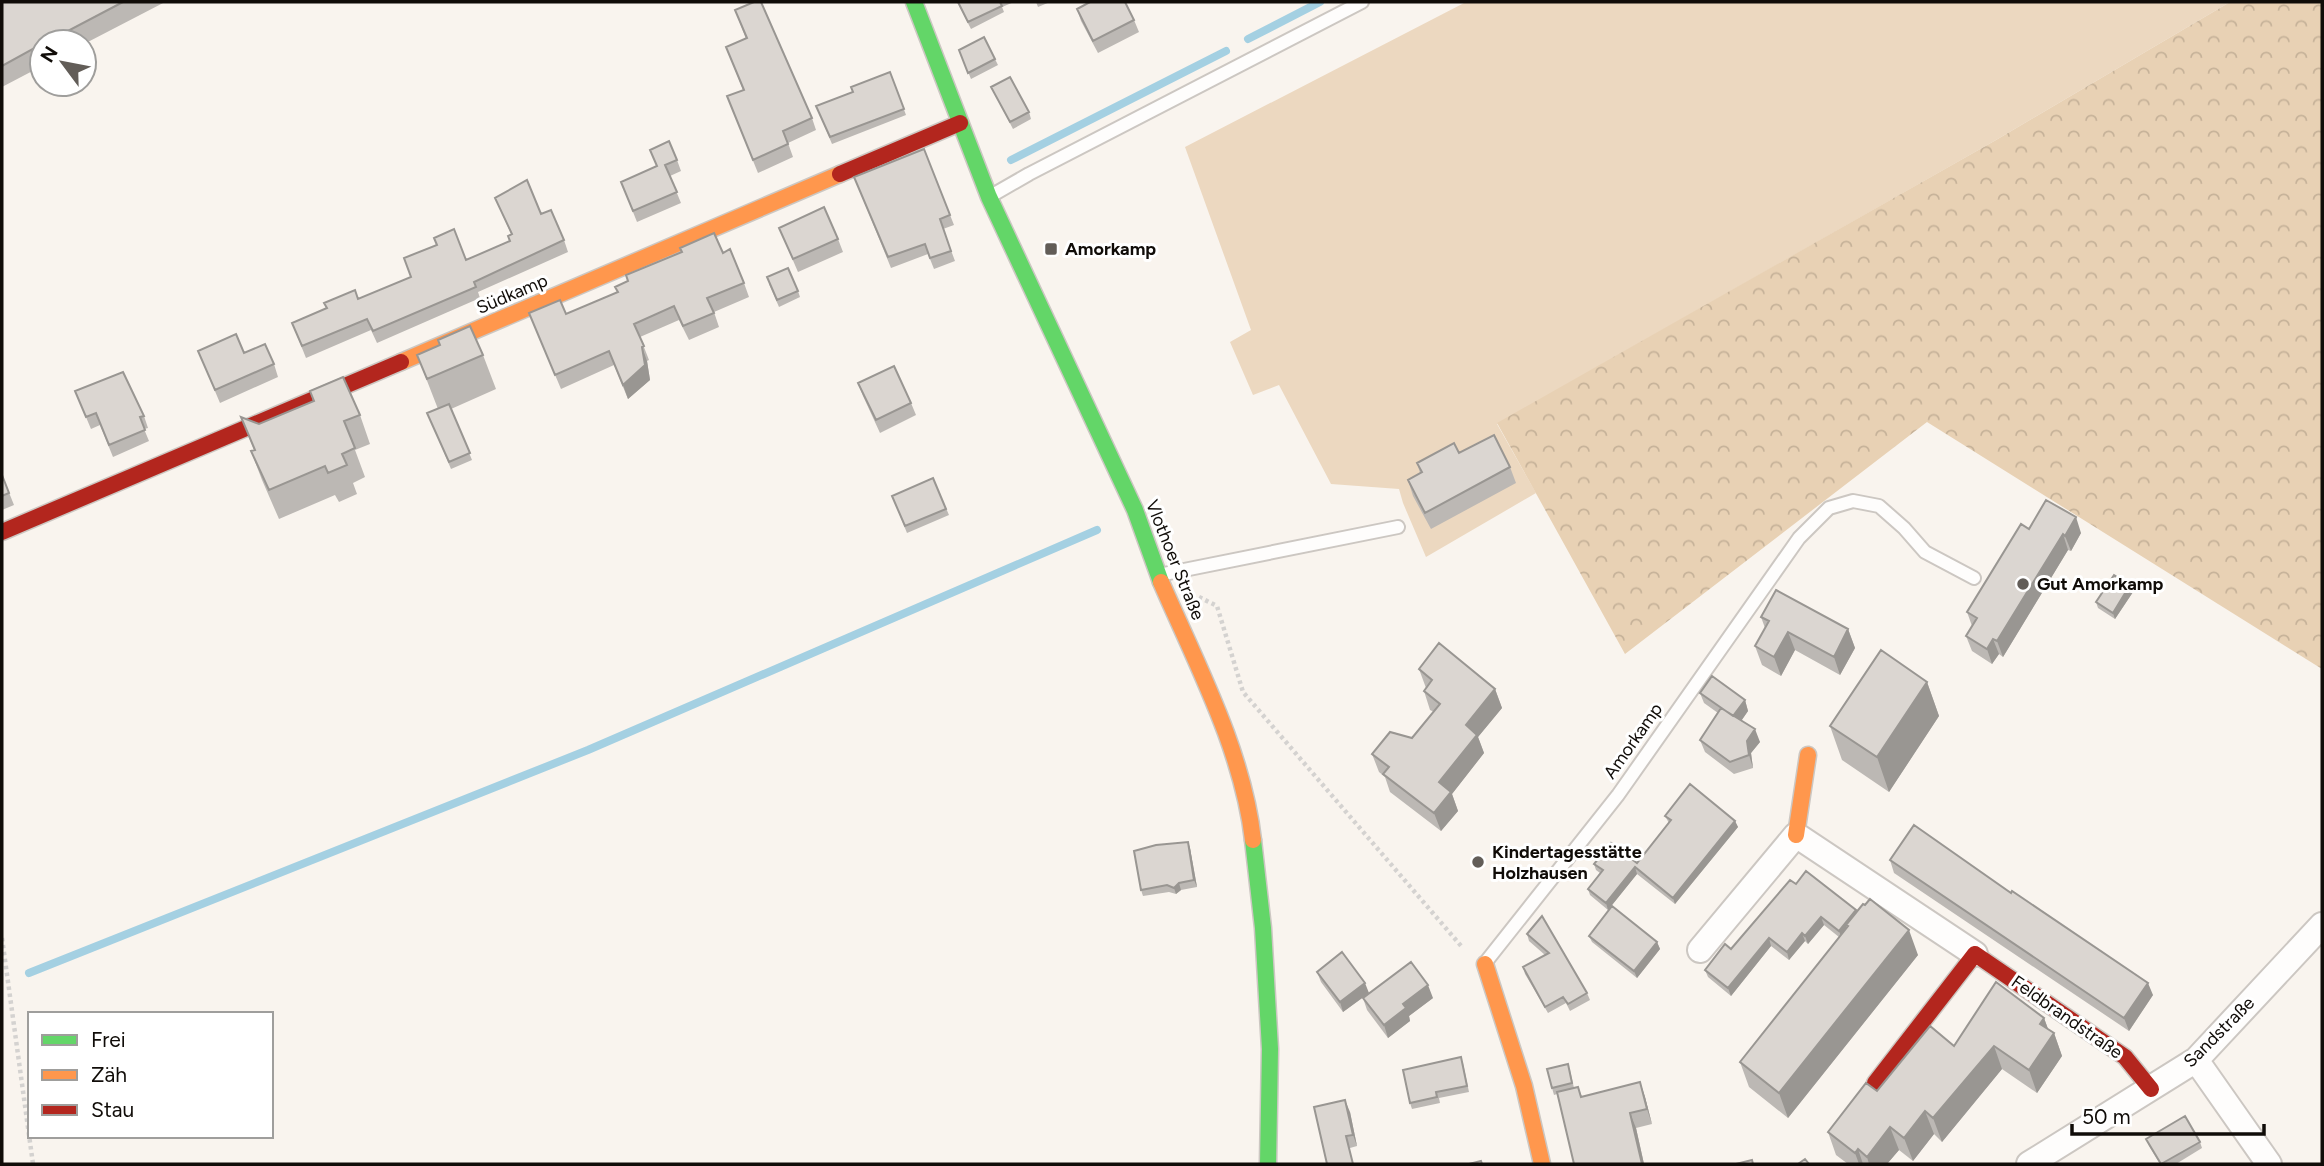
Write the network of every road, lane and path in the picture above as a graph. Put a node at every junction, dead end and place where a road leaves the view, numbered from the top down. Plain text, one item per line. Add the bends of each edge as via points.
1 (914, 2) edge
2 (1362, 2) edge
3 (960, 123) junction
4 (989, 197) junction
5 (1398, 527) dead end
6 (2, 532) edge
7 (1158, 575) junction
8 (1974, 578) dead end
9 (1167, 593) junction
10 (1808, 754) dead end
11 (1796, 835) junction
12 (2322, 925) edge
13 (2, 938) edge
14 (1700, 950) dead end
15 (1975, 954) junction
16 (1485, 964) junction
17 (2196, 1060) junction
18 (1875, 1083) dead end
19 (2151, 1089) junction
20 (28, 1128) edge
21 (29, 1138) edge
22 (33, 1164) edge
23 (1268, 1164) edge
24 (1542, 1164) edge
25 (2029, 1164) edge
26 (2269, 1164) edge

1 - 3 street, Vlothoer Straße
2 - 4 lane
3 - 4 street, Vlothoer Straße
3 - 6 street, Südkamp
4 - 7 street, Vlothoer Straße via 1135,510
5 - 7 lane
7 - 9 street, Vlothoer Straße
8 - 16 lane, Amorkamp via 1925,552 1879,506 1853,501 1829,508 1799,538 1618,795
9 - 16 path via 1192,593 1217,606 1243,692 1459,944
9 - 23 street, Vlothoer Straße via 1227,735 1251,821 1270,1049
10 - 11 street
11 - 14 street
11 - 15 street, Feldbrandstraße via 1883,900
12 - 17 street, Sandstraße
13 - 20 path
15 - 18 street
15 - 19 street, Feldbrandstraße via 2125,1057
16 - 24 street via 1524,1086
17 - 19 street, Sandstraße
17 - 26 street
19 - 25 street, Sandstraße
21 - 22 path

